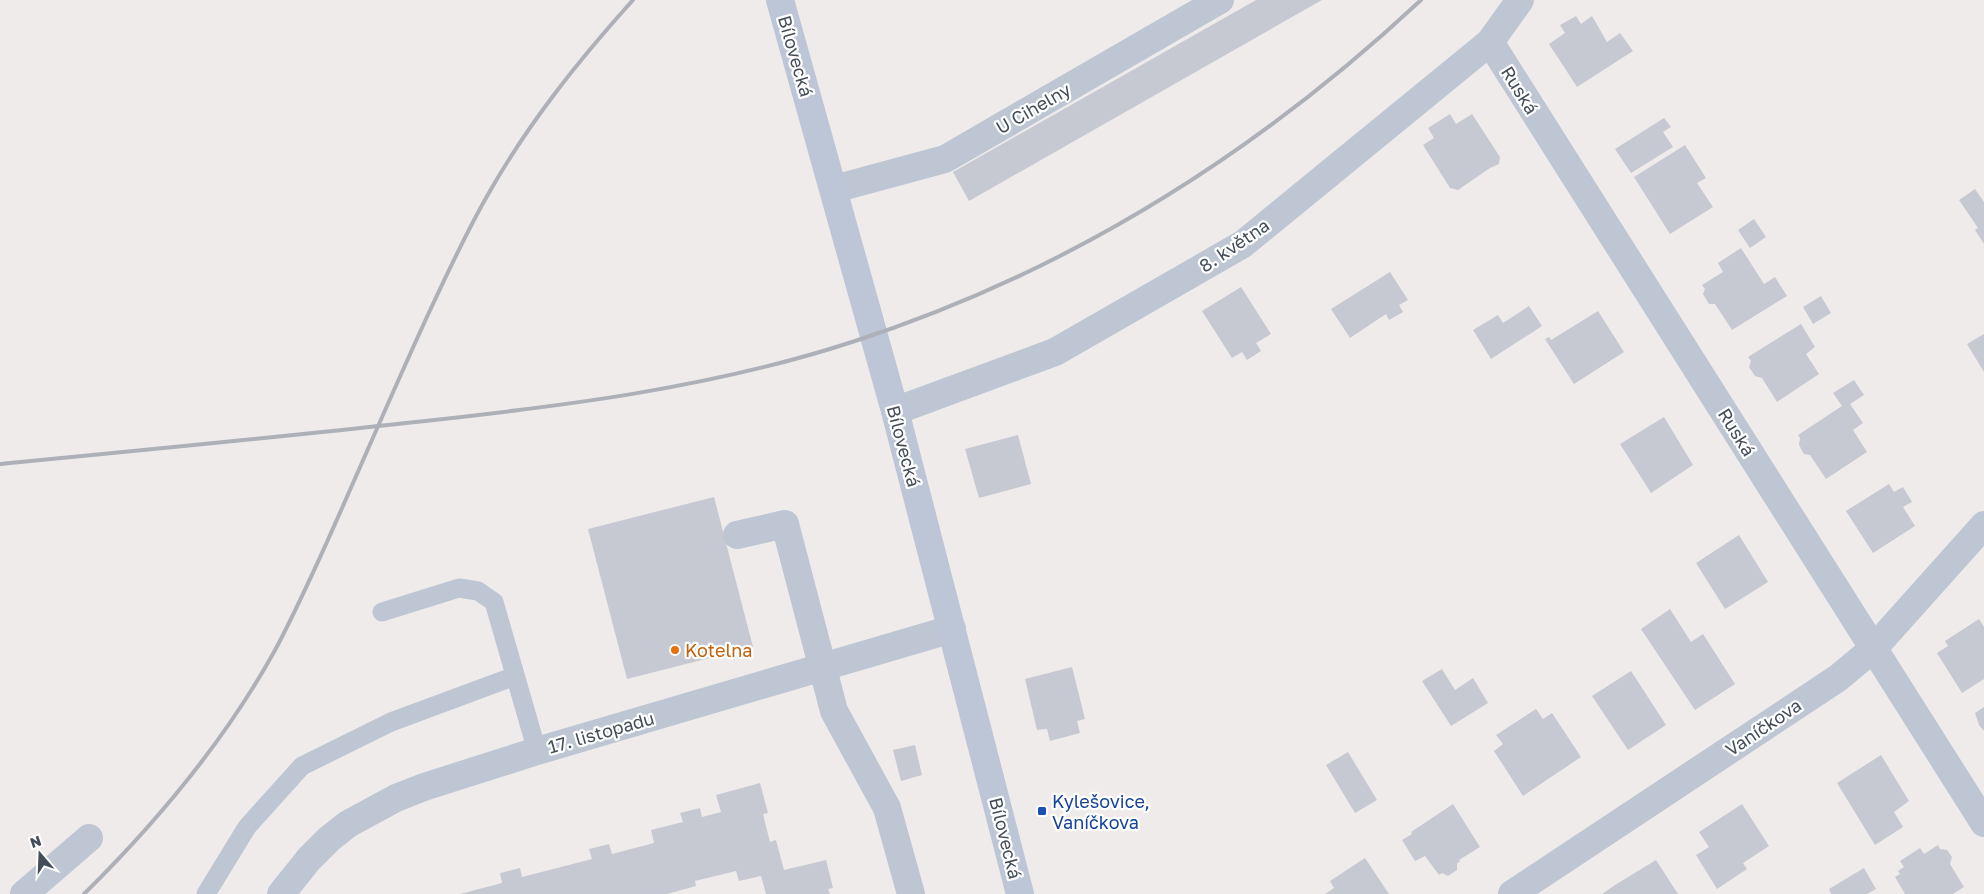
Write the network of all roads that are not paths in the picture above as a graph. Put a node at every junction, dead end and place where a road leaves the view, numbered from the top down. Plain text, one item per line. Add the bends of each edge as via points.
1 (780, 0) edge
2 (1220, 0) edge
3 (1520, 0) edge
4 (1490, 42) junction
5 (834, 189) junction
6 (896, 411) junction
7 (1984, 525) edge
8 (737, 535) dead end
9 (382, 612) dead end
10 (952, 629) junction
11 (1874, 648) junction
12 (822, 667) junction
13 (515, 676) junction
14 (537, 751) junction
15 (1984, 823) edge
16 (89, 838) dead end
17 (24, 894) edge
18 (206, 894) edge
19 (282, 894) edge
20 (911, 894) edge
21 (1020, 894) edge
22 (1512, 894) edge

1 - 5 main road, Bílovecká
2 - 5 street, U Cihelny via 945,159
3 - 4 street, 8. května
4 - 6 street, 8. května via 1243,244 1055,352
4 - 11 street, Ruská
5 - 6 main road, Bílovecká
6 - 10 main road, Bílovecká
7 - 11 street, Vaníčkova
8 - 12 street via 784,524
9 - 13 lane via 459,588 478,591 494,602
10 - 12 street, 17. listopadu
10 - 21 main road, Bílovecká
11 - 15 street, Ruská
11 - 22 street, Vaníčkova via 1838,678
12 - 14 street, 17. listopadu
12 - 20 street via 834,711 887,808
13 - 14 lane
13 - 18 lane via 390,722 302,766 247,827
14 - 19 street, 17. listopadu via 424,787 368,812 329,839
16 - 17 street

